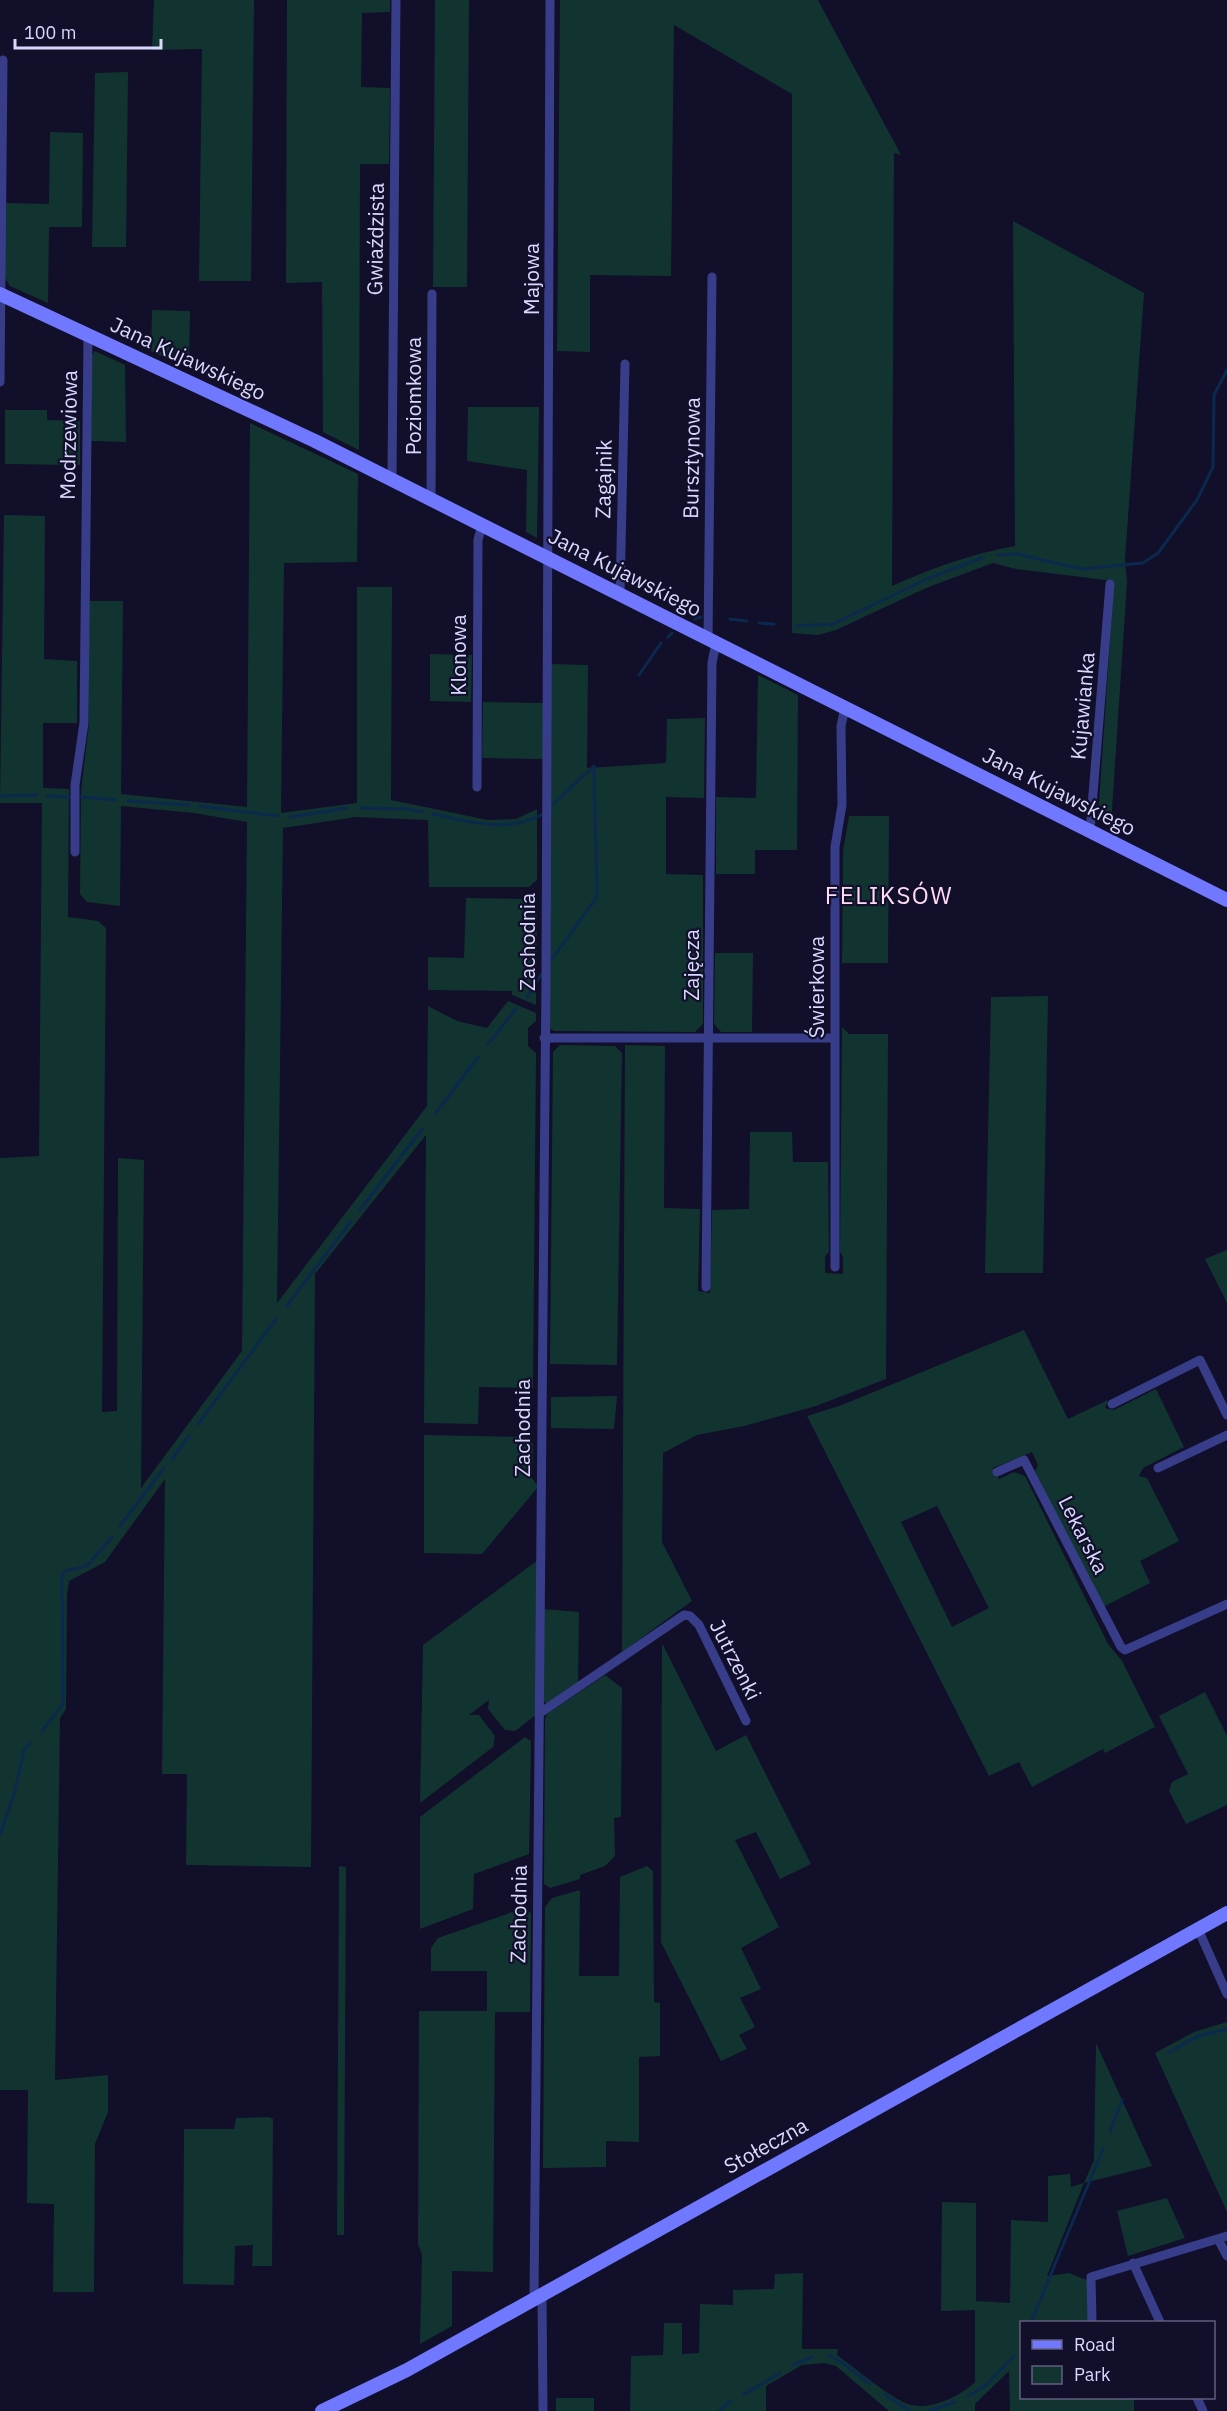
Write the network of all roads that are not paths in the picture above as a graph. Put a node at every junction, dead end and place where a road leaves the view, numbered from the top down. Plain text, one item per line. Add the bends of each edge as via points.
1 (396, 0) edge
2 (550, 0) edge
3 (3, 60) dead end
4 (712, 278) dead end
5 (0, 294) edge
6 (432, 294) dead end
7 (88, 336) junction
8 (625, 364) dead end
9 (0, 382) edge
10 (392, 479) junction
11 (431, 499) junction
12 (482, 525) junction
13 (548, 558) junction
14 (1110, 584) dead end
15 (620, 594) junction
16 (712, 641) junction
17 (845, 708) junction
18 (477, 786) dead end
19 (1090, 831) junction
20 (75, 852) dead end
21 (1227, 900) edge
22 (544, 1038) junction
23 (835, 1038) junction
24 (709, 1039) junction
25 (835, 1267) dead end
26 (706, 1287) dead end
27 (1112, 1404) dead end
28 (1227, 1415) edge
29 (1227, 1435) edge
30 (1158, 1468) dead end
31 (997, 1472) dead end
32 (1227, 1604) edge
33 (540, 1713) junction
34 (746, 1722) dead end
35 (1227, 1913) edge
36 (1198, 1929) junction
37 (1227, 1994) edge
38 (1223, 2237) edge
39 (1227, 2256) edge
40 (1133, 2263) junction
41 (538, 2296) junction
42 (1092, 2321) edge
43 (1160, 2321) edge
44 (322, 2411) edge
45 (543, 2411) edge

1 - 10 street, Gwiaździsta
2 - 13 street, Majowa
3 - 5 street
4 - 16 street, Bursztynowa
5 - 7 main road, Jana Kujawskiego
5 - 9 street
6 - 11 street, Poziomkowa
7 - 10 main road, Jana Kujawskiego
7 - 20 street, Modrzewiowa via 84,723 75,785
8 - 15 street, Zagajnik
10 - 11 main road, Jana Kujawskiego
11 - 12 main road, Jana Kujawskiego
12 - 13 main road, Jana Kujawskiego
12 - 18 street, Klonowa via 478,540
13 - 15 main road, Jana Kujawskiego
13 - 22 street, Zachodnia
14 - 19 street, Kujawianka
15 - 16 main road, Jana Kujawskiego
16 - 17 main road, Jana Kujawskiego
16 - 24 street, Zajęcza
17 - 19 main road, Jana Kujawskiego
17 - 23 street, Świerkowa via 841,726 842,805 835,847
19 - 21 main road, Jana Kujawskiego
22 - 24 street
22 - 33 street, Zachodnia
23 - 24 street
23 - 25 street, Świerkowa
24 - 26 street, Zajęcza
27 - 28 street via 1200,1360
29 - 30 street
31 - 32 street, Lekarska via 1024,1460 1125,1650
33 - 34 street, Jutrzenki via 684,1615 699,1625
33 - 41 street, Zachodnia
35 - 36 main road, Stołeczna
36 - 37 street
36 - 41 main road, Stołeczna
38 - 39 street
38 - 40 street
40 - 42 street via 1091,2277
40 - 43 street
41 - 44 main road, Stołeczna via 406,2370
41 - 45 street, Zachodnia

